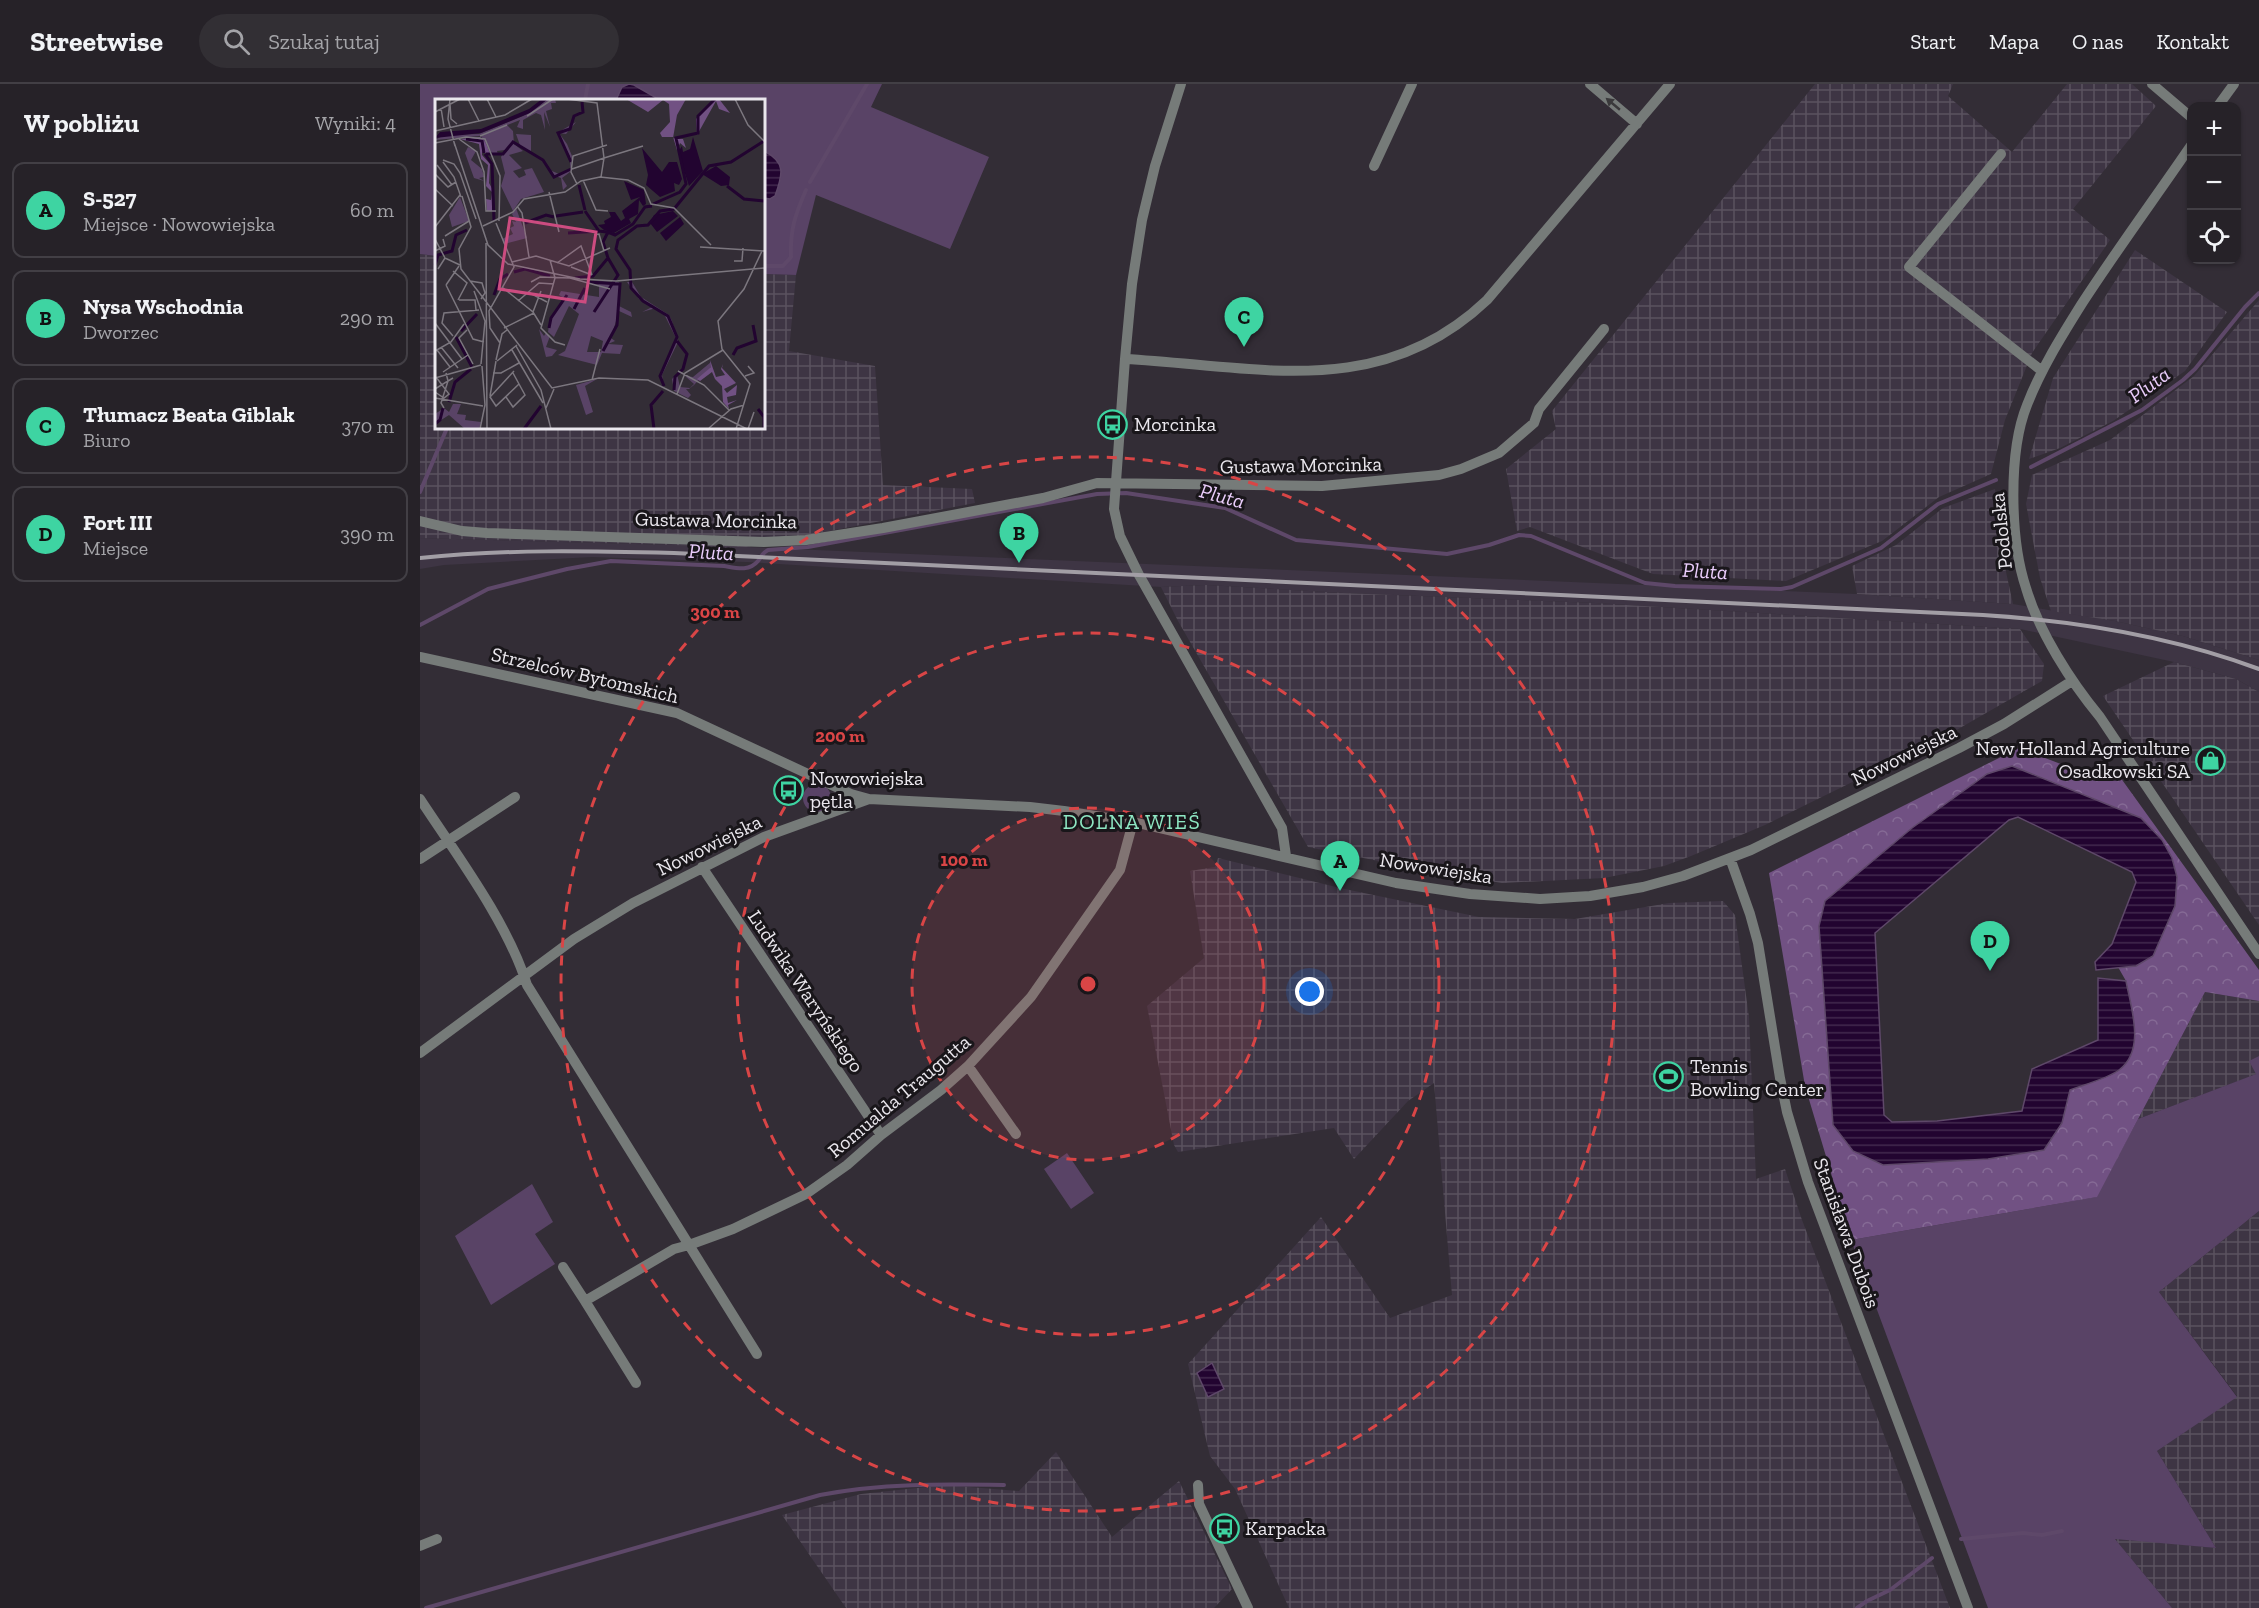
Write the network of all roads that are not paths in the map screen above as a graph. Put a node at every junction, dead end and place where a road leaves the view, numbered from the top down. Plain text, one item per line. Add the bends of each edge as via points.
1 (1181, 84) edge
2 (1412, 84) edge
3 (1590, 84) edge
4 (1670, 84) edge
5 (2152, 84) edge
6 (2234, 84) edge
7 (2221, 102) edge
8 (2187, 114) edge
9 (1637, 124) junction
10 (2187, 151) edge
11 (2001, 154) dead end
12 (1374, 166) dead end
13 (1604, 329) dead end
14 (1125, 359) junction
15 (2042, 370) junction
16 (1114, 490) junction
17 (420, 521) edge
18 (420, 657) edge
19 (2072, 681) junction
20 (515, 797) dead end
21 (420, 799) edge
22 (869, 800) junction
23 (1132, 822) junction
24 (448, 841) junction
25 (1286, 856) junction
26 (1730, 858) junction
27 (420, 859) edge
28 (702, 867) junction
29 (2259, 954) edge
30 (524, 975) junction
31 (420, 1053) edge
32 (968, 1066) junction
33 (1017, 1134) dead end
34 (881, 1135) junction
35 (689, 1245) junction
36 (563, 1267) dead end
37 (585, 1301) junction
38 (757, 1354) dead end
39 (636, 1383) dead end
40 (1198, 1485) dead end
41 (437, 1539) dead end
42 (420, 1546) edge
43 (1248, 1608) edge
44 (1968, 1608) edge

1 - 14 street via 1142,220
2 - 12 street
9 -> 3 street
4 - 9 street
5 - 8 street
6 - 7 street
9 - 14 street via 1487,300 1467,318 1418,347 1365,366 1317,372
10 - 15 street, Podolska via 2094,286
11 - 15 street via 1909,267
13 - 16 street, Gustawa Morcinka via 1539,409 1534,423 1499,453 1461,469 1418,478 1322,486
14 - 16 street
15 - 19 street, Podolska via 2026,407 2017,448 2015,521 2025,587
16 - 17 street, Gustawa Morcinka via 1097,483 1032,500 883,528 764,542 462,531
16 - 25 street via 1115,518 1124,546 1282,828
18 - 22 street, Strzelców Bytomskich via 677,713
19 - 26 street, Nowowiejska via 1959,748
19 - 29 street via 2106,725
20 - 24 street
21 - 24 street
22 - 23 street, Nowowiejska via 1030,807
22 - 28 street, Nowowiejska via 764,837
23 - 25 street, Nowowiejska
23 - 32 street, Romualda Traugutta via 1120,870 1031,997
24 - 27 street
24 - 30 street via 484,897
25 - 26 street, Nowowiejska via 1396,883 1540,899 1643,887
26 - 44 street, Stanisława Dubois via 1758,943 1787,1112 1808,1182
28 - 30 street, Nowowiejska via 633,903
28 - 34 street, Ludwika Waryńskiego
30 - 31 street, Nowowiejska
30 - 35 street
32 - 33 street
32 - 34 street, Romualda Traugutta
34 - 35 street, Romualda Traugutta via 806,1194
35 - 37 street, Romualda Traugutta via 674,1249
35 - 38 street
36 - 37 street
37 - 39 street
40 - 43 street via 1200,1504
41 - 42 street

